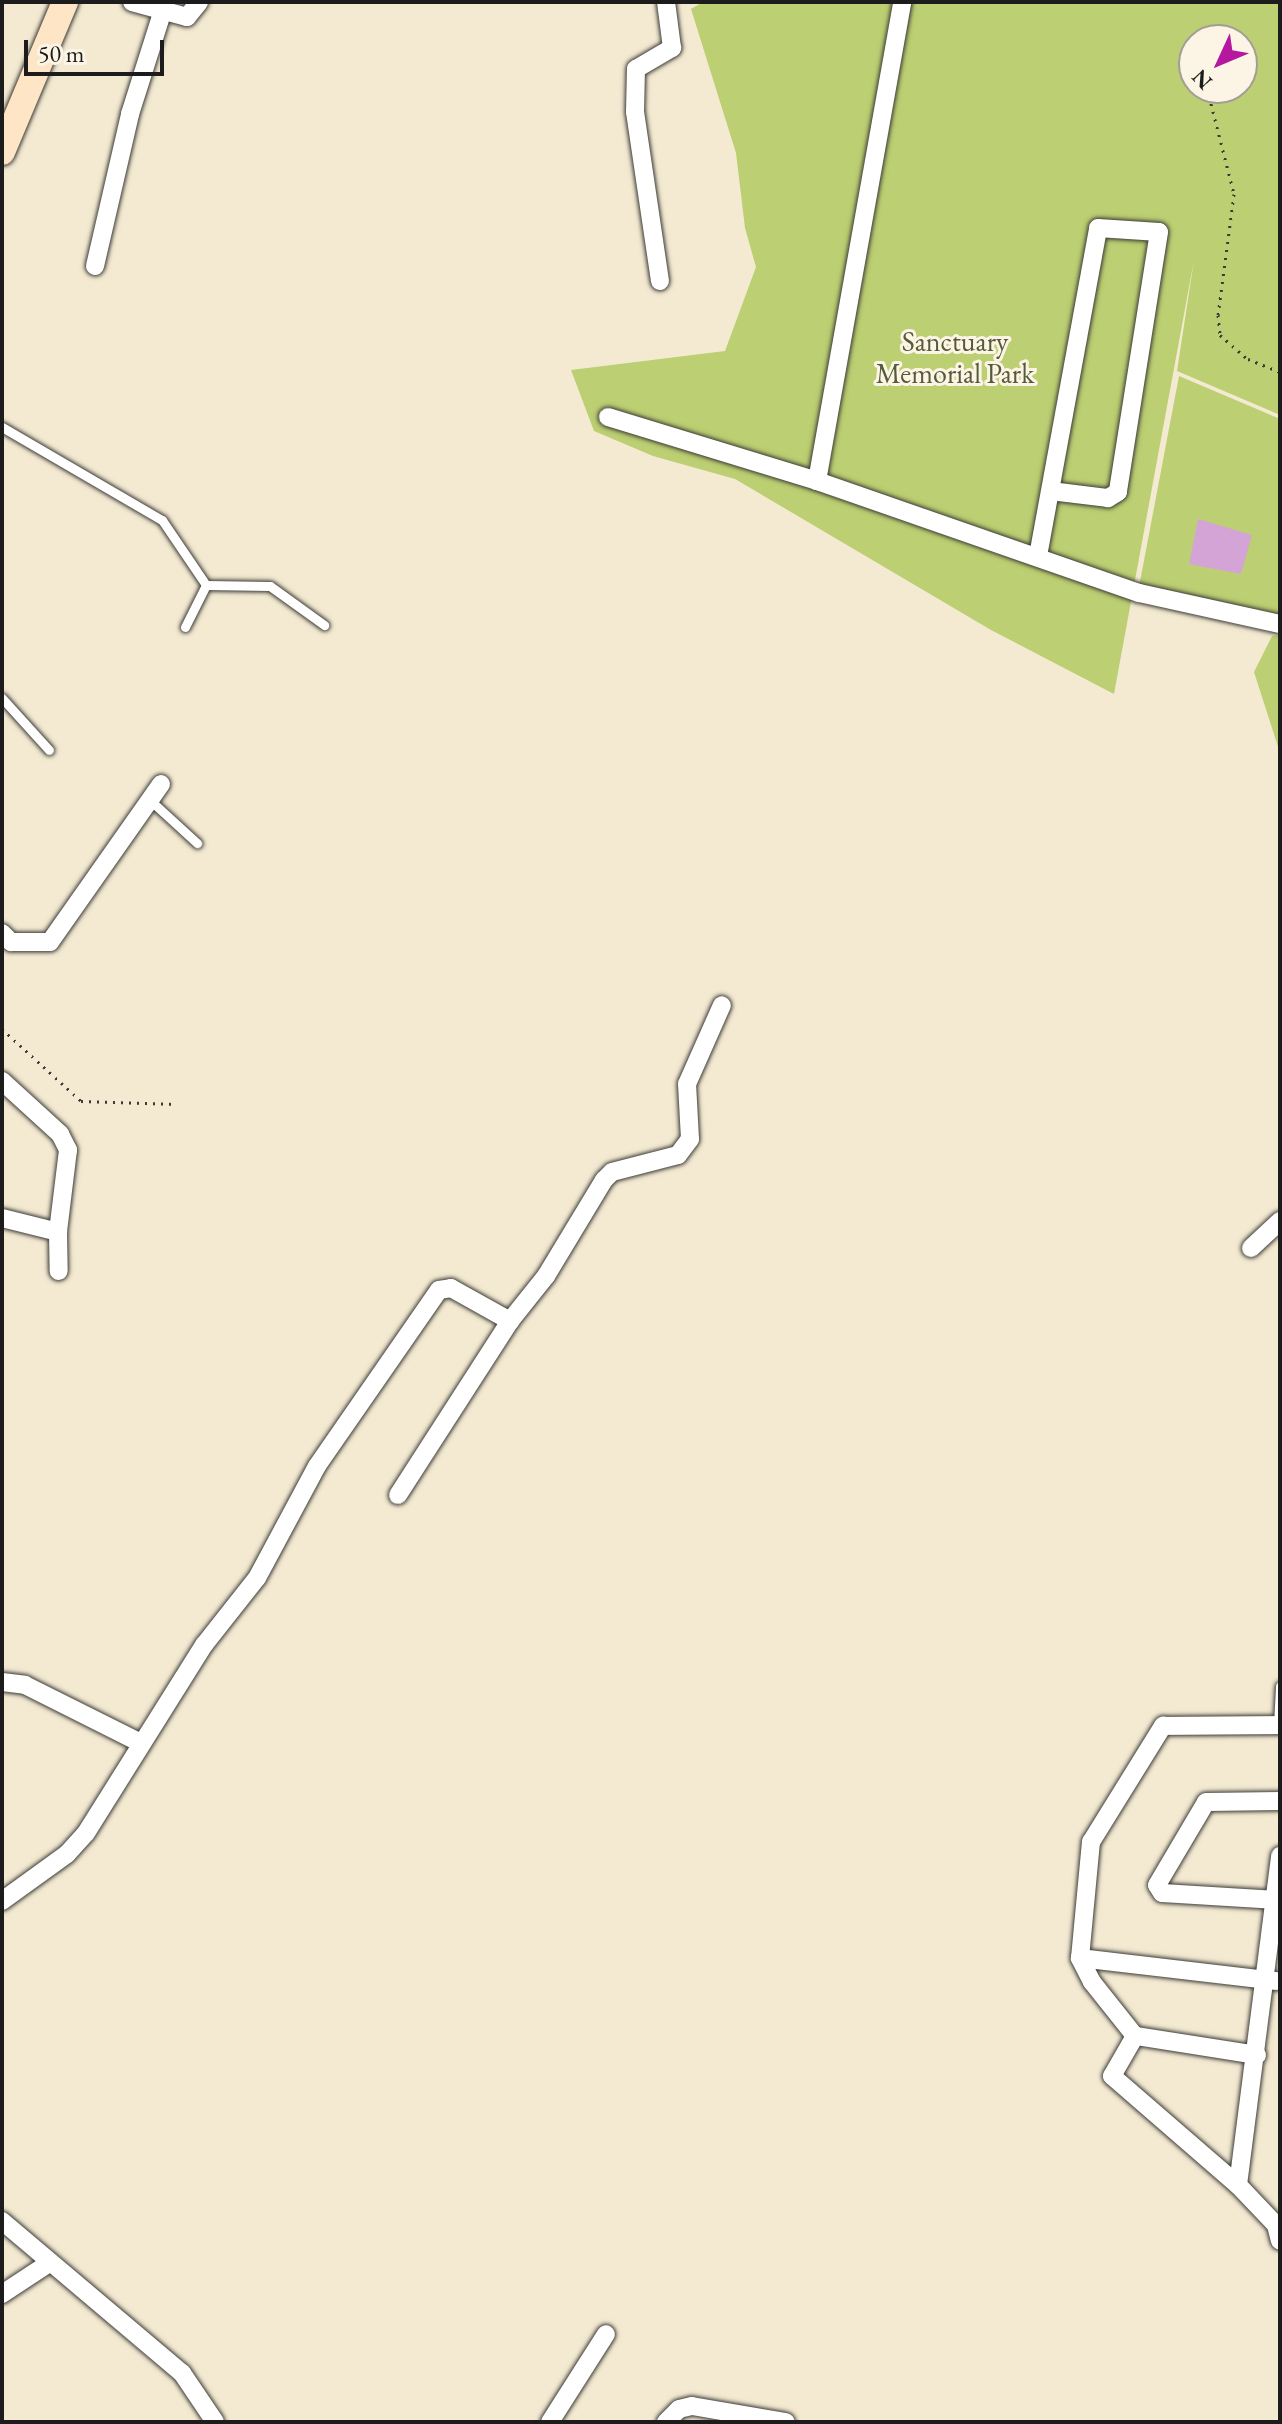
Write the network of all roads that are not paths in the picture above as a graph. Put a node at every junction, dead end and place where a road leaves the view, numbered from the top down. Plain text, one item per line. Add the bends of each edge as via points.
1 (65, 2) edge
2 (132, 2) edge
3 (199, 2) edge
4 (666, 2) edge
5 (902, 2) edge
6 (162, 13) junction
7 (2, 152) edge
8 (95, 266) dead end
9 (660, 281) dead end
10 (608, 417) dead end
11 (2, 427) edge
12 (817, 481) junction
13 (1051, 491) junction
14 (1038, 556) junction
15 (206, 585) junction
16 (1280, 624) edge
17 (324, 625) dead end
18 (185, 627) dead end
19 (2, 698) edge
20 (49, 750) dead end
21 (155, 792) joint
22 (197, 843) dead end
23 (2, 933) edge
24 (722, 1005) dead end
25 (2, 1081) edge
26 (2, 1218) edge
27 (1280, 1221) edge
28 (58, 1232) junction
29 (1251, 1248) dead end
30 (59, 1271) dead end
31 (510, 1321) junction
32 (398, 1495) dead end
33 (2, 1682) edge
34 (1280, 1686) edge
35 (1279, 1725) edge
36 (139, 1742) junction
37 (1280, 1801) edge
38 (1280, 1856) edge
39 (1277, 1900) junction
40 (2, 1901) edge
41 (1080, 1958) junction
42 (1276, 1985) edge
43 (1135, 2036) junction
44 (1257, 2055) junction
45 (1238, 2185) junction
46 (2, 2221) edge
47 (1280, 2241) edge
48 (49, 2263) junction
49 (2, 2294) edge
50 (606, 2334) dead end
51 (778, 2421) edge
52 (215, 2422) edge
53 (550, 2422) edge
54 (666, 2422) edge

1 - 7 street
2 - 6 street
3 - 6 street via 187,17
4 - 9 street via 672,48 636,69 635,112
5 - 12 street
6 - 8 street via 130,114
10 - 12 street
11 - 15 lane via 162,520
12 - 14 street
13 - 13 street via 1098,228 1159,232 1118,492 1108,498
13 - 14 street
14 - 16 street via 1139,593
15 - 17 lane via 270,586
15 - 18 lane
19 - 20 lane
21 - 22 lane
21 - 23 street via 50,942 11,942
24 - 31 street via 687,1084 690,1139 678,1155 612,1172 604,1180 546,1276
25 - 28 street via 60,1134 68,1150
26 - 28 street
27 - 29 street
28 - 30 street
31 - 32 street
31 - 36 street via 451,1288 439,1290 317,1466 257,1578
33 - 36 street via 25,1685
34 - 35 lane
35 - 41 street via 1163,1726 1091,1842
36 - 40 street via 86,1833 67,1854
37 - 39 street via 1206,1802 1157,1885 1162,1893
38 - 39 street
39 - 42 street
41 - 42 street
41 - 43 street via 1092,1982
42 - 44 street
43 - 44 street
43 - 45 street via 1112,2076
44 - 45 street
45 - 47 street via 1276,2225
46 - 48 street
48 - 49 street
48 - 52 street via 182,2373
50 - 53 street
51 - 54 street via 692,2406 679,2409

